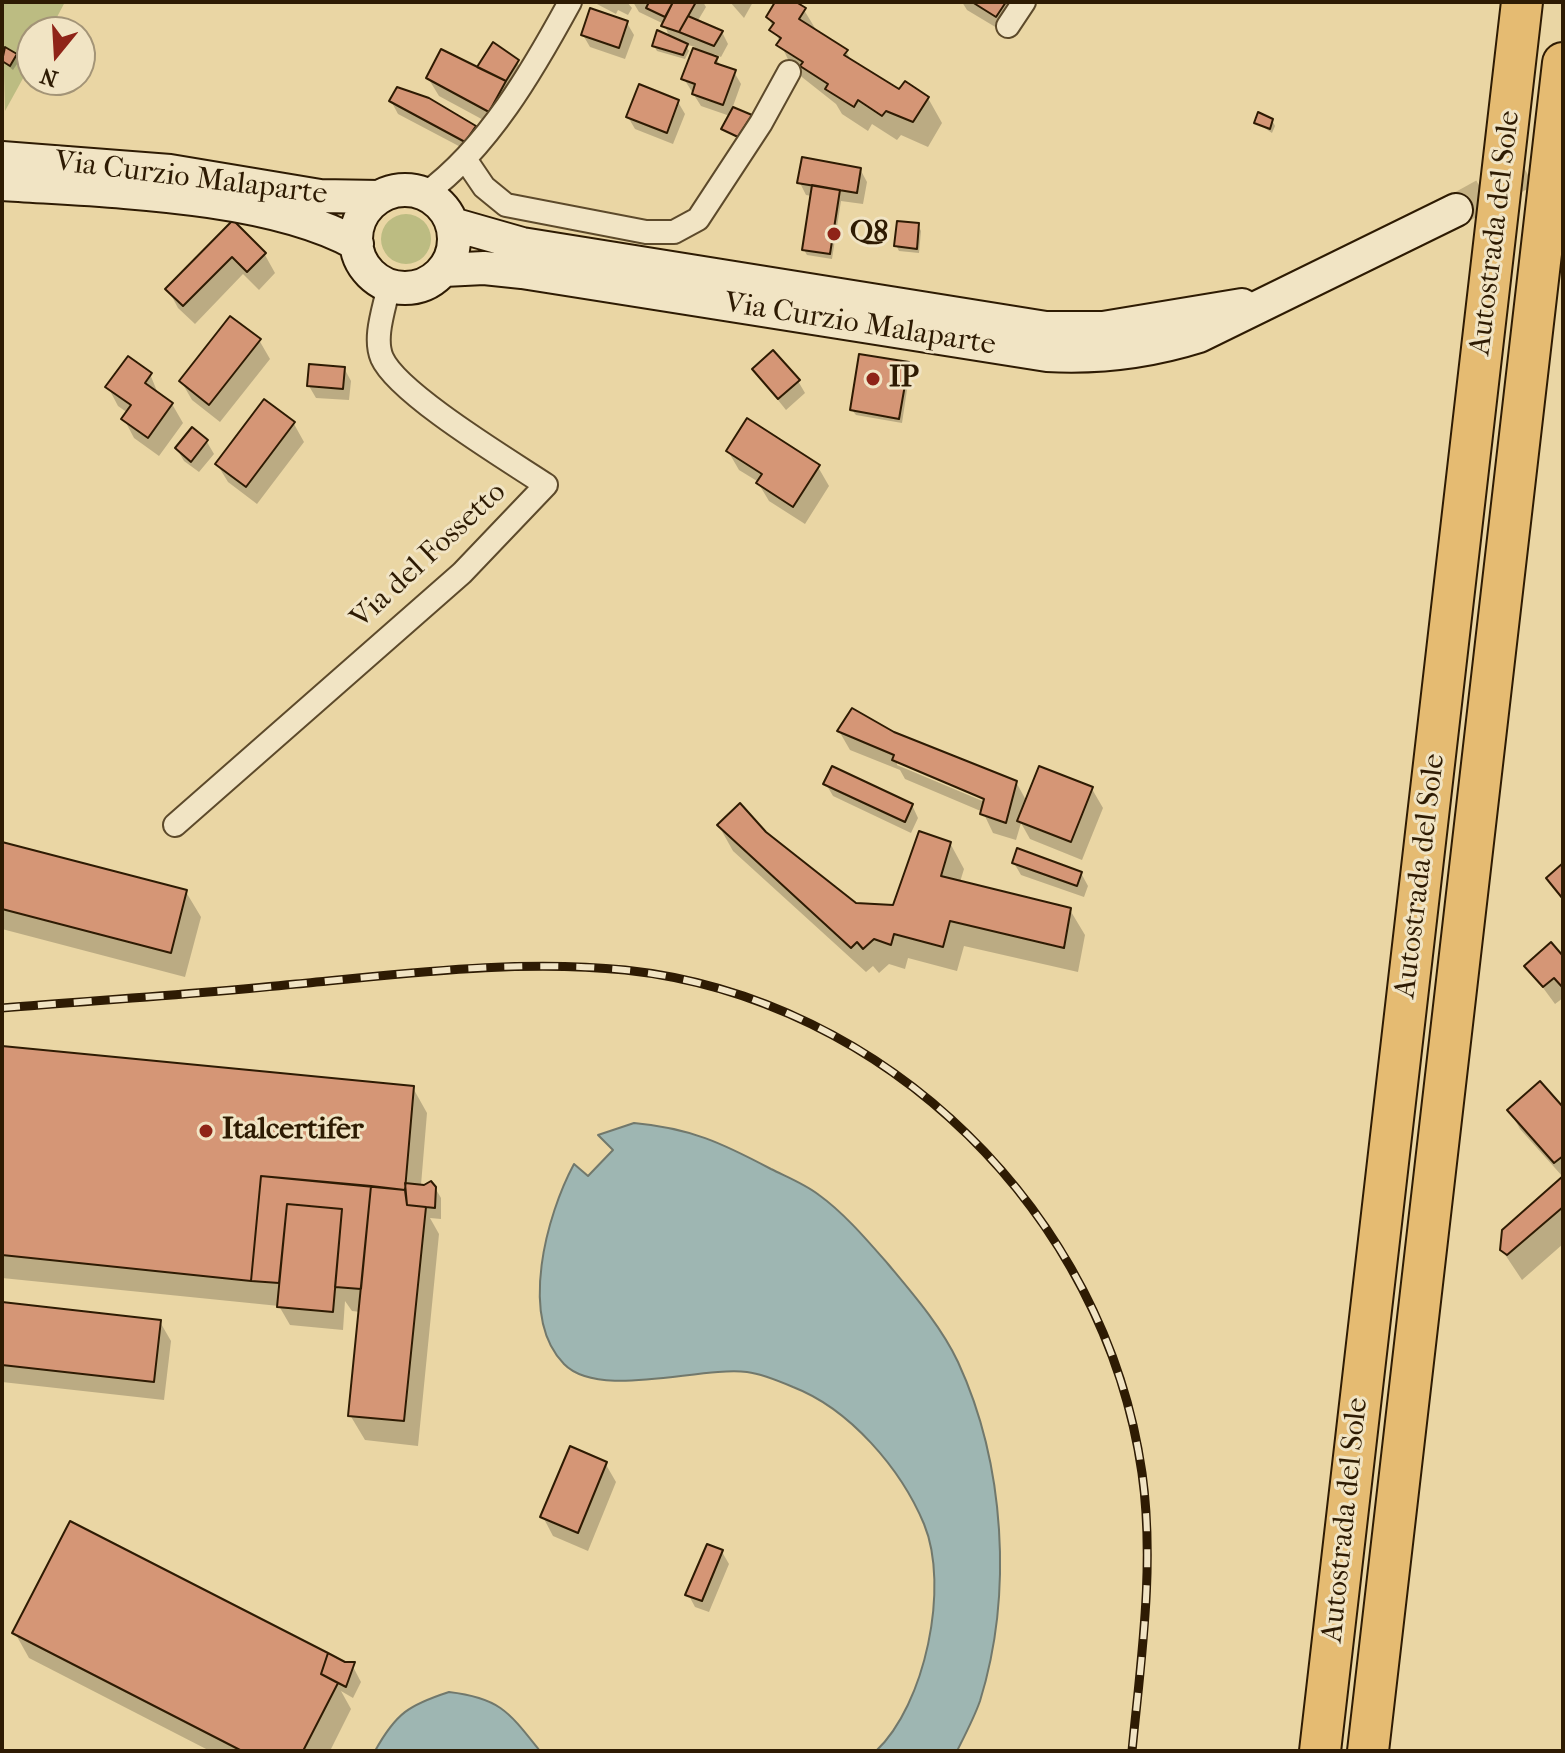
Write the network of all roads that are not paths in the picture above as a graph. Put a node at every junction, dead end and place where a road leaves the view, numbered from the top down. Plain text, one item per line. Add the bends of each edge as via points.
1 (570, 2) edge
2 (1024, 2) edge
3 (1522, 2) edge
4 (1008, 26) dead end
5 (1563, 63) edge
6 (789, 72) dead end
7 (2, 158) edge
8 (465, 159) junction
9 (2, 184) edge
10 (425, 194) junction
11 (380, 197) junction
12 (1456, 210) tunnel mouth
13 (452, 224) junction
14 (357, 244) junction
15 (444, 270) junction
16 (389, 285) junction
17 (1269, 302) junction
18 (175, 825) dead end
19 (1320, 1751) edge
20 (1368, 1751) edge

1 - 8 street
2 - 4 street
3 - 19 highway, Autostrada del Sole
5 - 20 highway, Autostrada del Sole
6 - 8 street via 698,219 674,232 646,232 506,205 484,187
7 - 11 street, Via Curzio Malaparte via 170,171 320,196
8 - 10 street
9 - 14 street, Via Curzio Malaparte via 272,213 313,222
10 - 11 street, Via Curzio Malaparte via 397,191
10 - 13 street via 443,208
11 - 14 street, Via Curzio Malaparte via 364,213
12 - 17 street, Via Curzio Malaparte
13 - 15 street via 453,250
13 - 17 street, Via Curzio Malaparte via 538,247 1046,328 1103,328
14 - 16 street, Via Curzio Malaparte via 364,265
15 - 16 street, Via Curzio Malaparte via 419,286
15 - 17 street, Via Curzio Malaparte via 522,272 1073,356 1159,349
16 - 18 street, Via del Fossetto via 379,335 390,371 546,485 462,573

